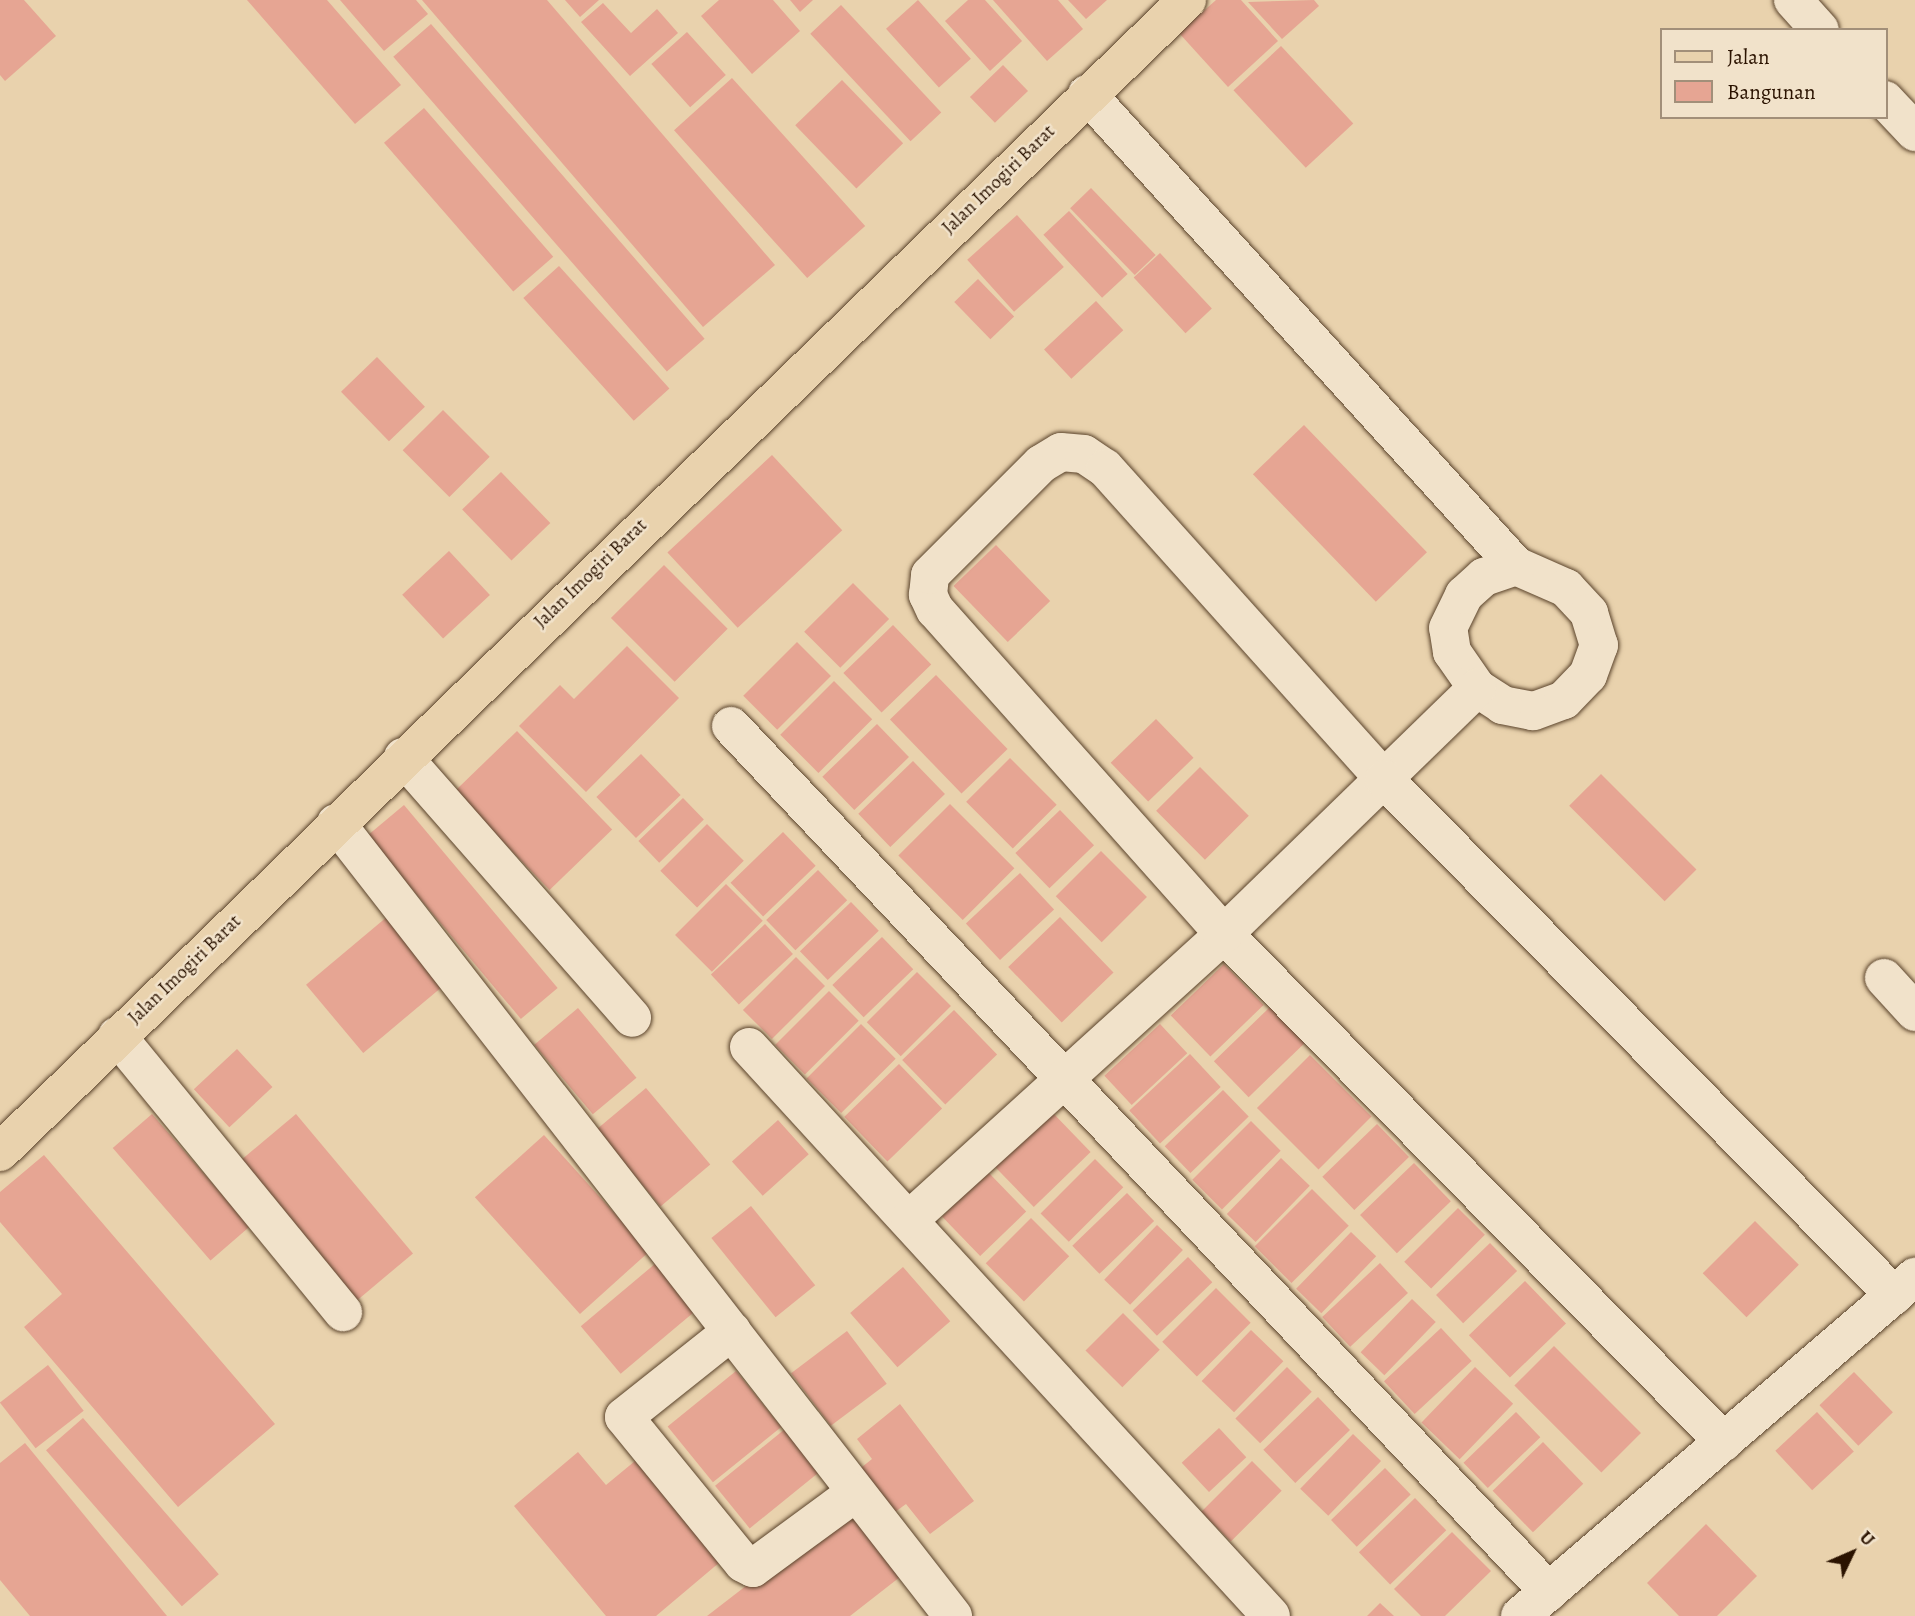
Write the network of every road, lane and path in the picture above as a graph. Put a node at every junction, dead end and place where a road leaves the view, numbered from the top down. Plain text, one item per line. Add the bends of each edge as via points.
1 (1793, 0) edge
2 (1178, 3) edge
3 (1818, 28) edge
4 (1087, 94) junction
5 (1887, 102) edge
6 (1915, 132) edge
7 (1516, 566) junction
8 (1478, 688) junction
9 (731, 726) dead end
10 (403, 757) junction
11 (1384, 779) junction
12 (336, 823) junction
13 (1224, 934) junction
14 (1884, 978) dead end
15 (1915, 1012) edge
16 (632, 1018) dead end
17 (117, 1036) junction
18 (749, 1047) dead end
19 (1065, 1078) junction
20 (0, 1152) edge
21 (910, 1219) junction
22 (1905, 1286) edge
23 (343, 1312) dead end
24 (732, 1331) junction
25 (1724, 1442) junction
26 (855, 1493) junction
27 (1549, 1592) junction
28 (953, 1616) edge
29 (1271, 1616) edge
30 (1520, 1616) edge

1 - 3 street
2 - 4 main road, Jalan Imogiri Barat
4 - 7 street
4 - 10 main road, Jalan Imogiri Barat
5 - 6 street
7 - 8 street via 1484,577 1464,595 1448,628 1452,652
7 - 8 street via 1566,588 1589,613 1599,645 1588,675 1564,700 1533,711 1503,705
8 - 11 street
9 - 19 street
10 - 12 main road, Jalan Imogiri Barat
10 - 16 street
11 - 13 street
11 - 13 street via 1105,468 1084,454 1061,452 1041,464 940,561 929,575 928,595 935,610
11 - 22 street
12 - 17 main road, Jalan Imogiri Barat
12 - 24 street
13 - 19 street
13 - 25 street
14 - 15 street
17 - 20 main road, Jalan Imogiri Barat
17 - 23 street
18 - 21 street
19 - 21 street
19 - 27 street
21 - 29 street
22 - 25 street
24 - 26 street
24 - 26 street via 624,1417 743,1563 753,1568
25 - 27 street
26 - 28 street
27 - 30 street

